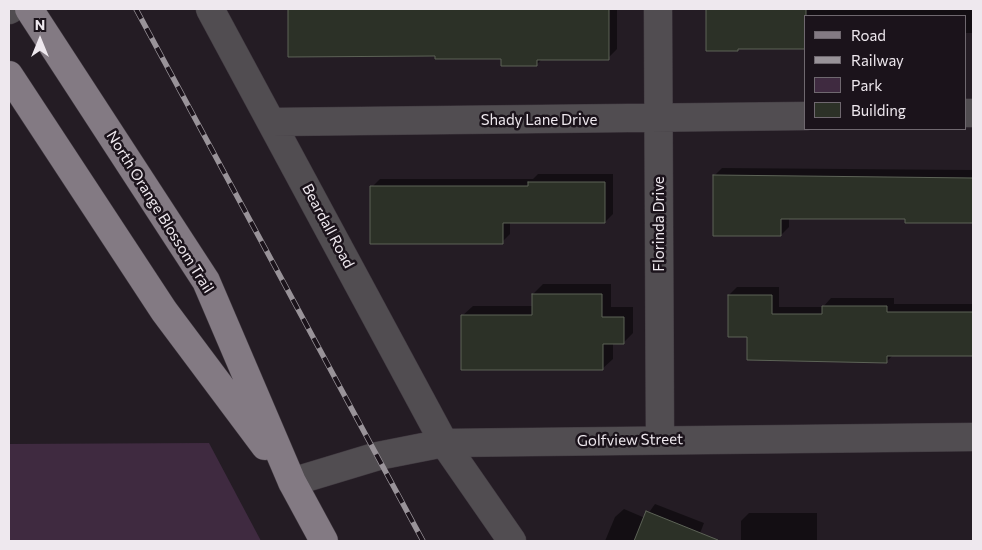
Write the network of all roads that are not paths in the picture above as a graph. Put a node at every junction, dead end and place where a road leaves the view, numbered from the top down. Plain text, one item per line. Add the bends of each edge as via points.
1 (29, 9) edge
2 (210, 9) edge
3 (658, 9) edge
4 (9, 75) edge
5 (804, 116) edge
6 (658, 119) junction
7 (272, 122) junction
8 (973, 437) edge
9 (660, 440) junction
10 (444, 443) junction
11 (292, 482) junction
12 (324, 541) edge
13 (512, 541) edge

1 - 11 main road, North Orange Blossom Trail via 206,281
2 - 7 street, Beardall Road
3 - 6 street, Florinda Drive
4 - 11 main road, North Orange Blossom Trail via 164,311
5 - 6 street, Shady Lane Drive
6 - 7 street, Shady Lane Drive
6 - 9 street, Florinda Drive
7 - 10 street, Beardall Road
8 - 9 street, Golfview Street
9 - 10 street, Golfview Street
10 - 11 street, Golfview Street via 378,456
10 - 13 street, Beardall Road
11 - 12 main road, North Orange Blossom Trail

